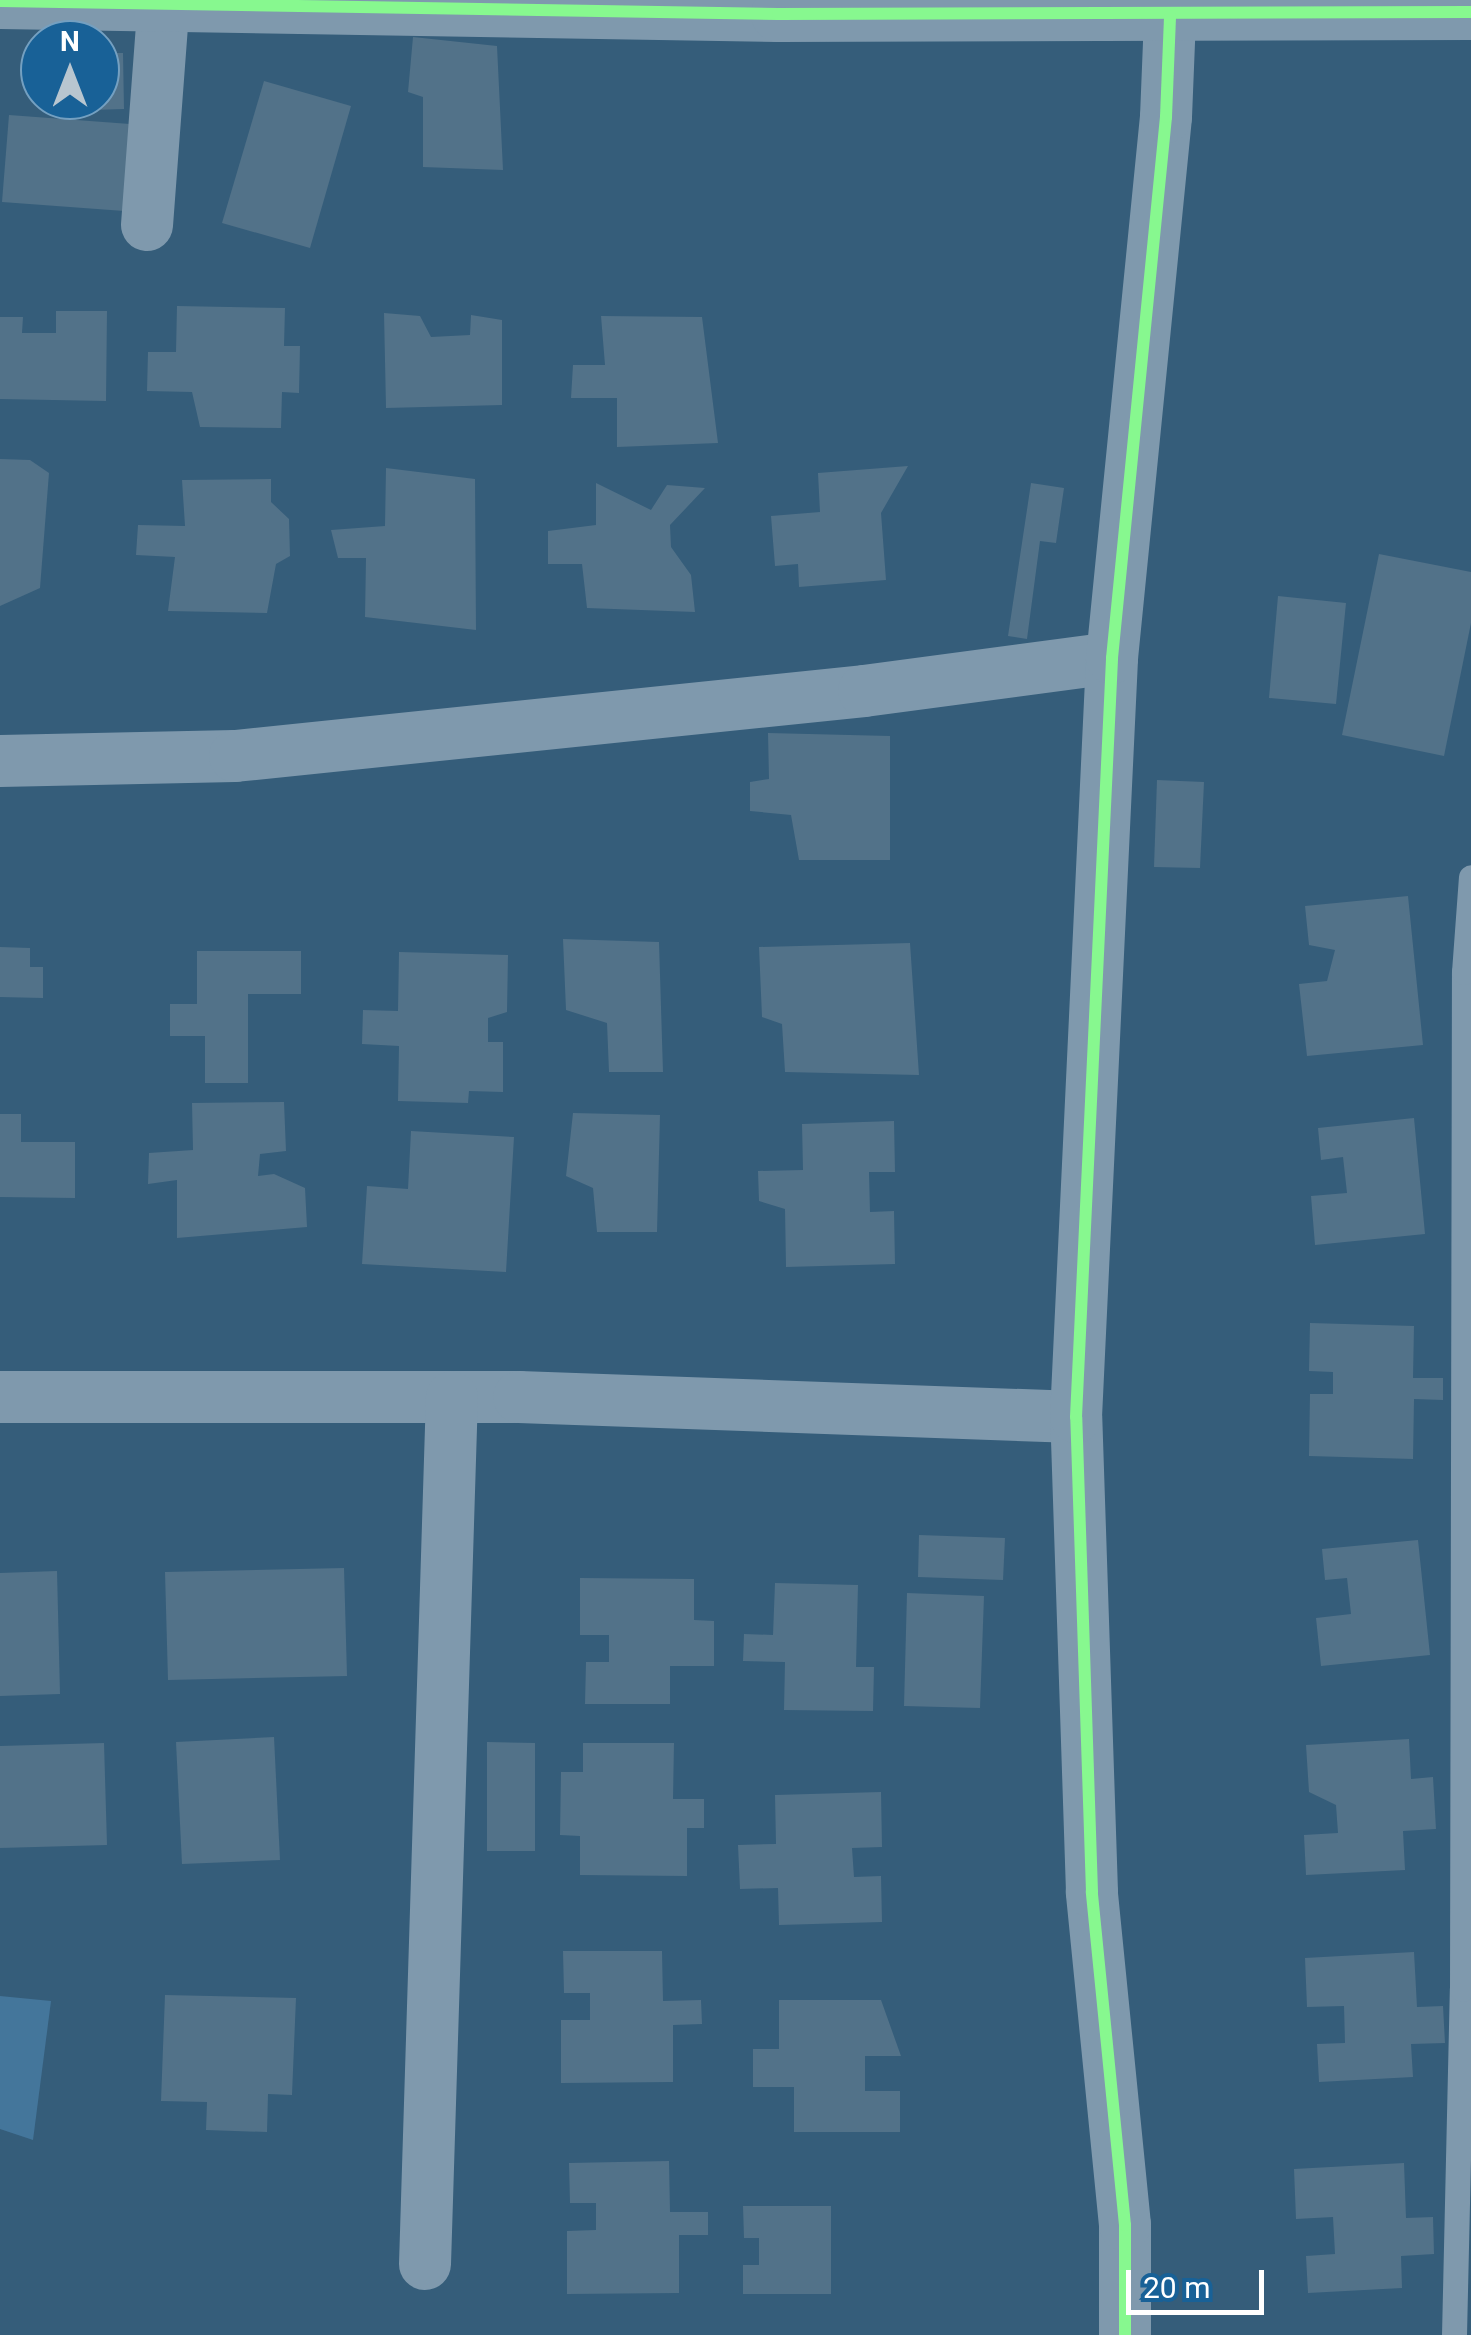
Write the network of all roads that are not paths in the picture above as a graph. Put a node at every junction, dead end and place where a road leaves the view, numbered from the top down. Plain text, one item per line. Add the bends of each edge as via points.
1 (0, 1) edge
2 (164, 1) edge
3 (778, 7) edge
4 (1471, 12) edge
5 (1170, 16) junction
6 (147, 226) dead end
7 (1112, 658) junction
8 (0, 761) edge
9 (1471, 877) edge
10 (0, 1397) edge
11 (452, 1397) junction
12 (1076, 1418) junction
13 (425, 2264) dead end
14 (1125, 2335) edge
15 (1454, 2335) edge

1 - 2 street
2 - 3 street
2 - 6 street
3 - 5 street
4 - 5 street
5 - 7 street via 1166,117
7 - 8 street via 864,691 235,756
7 - 12 street
9 - 15 lane via 1464,972 1462,1989
10 - 11 street
11 - 12 street
11 - 13 street
12 - 14 street via 1092,1892 1125,2225

